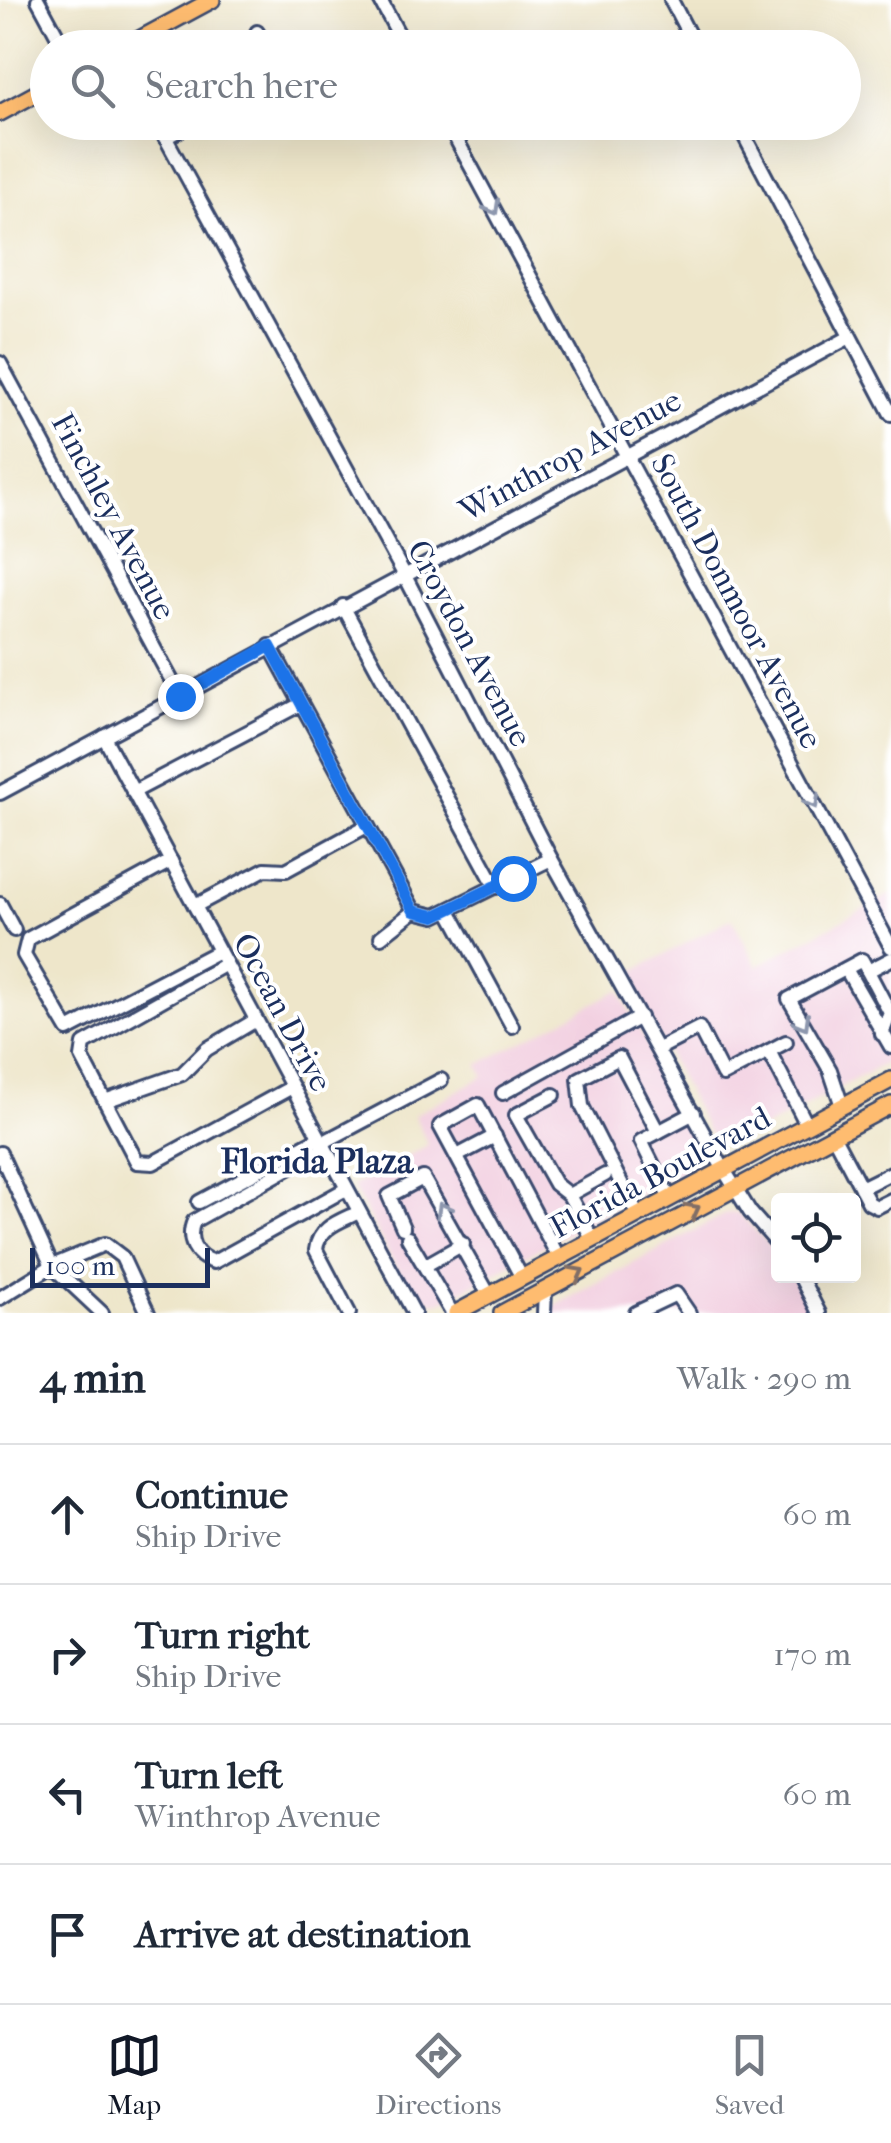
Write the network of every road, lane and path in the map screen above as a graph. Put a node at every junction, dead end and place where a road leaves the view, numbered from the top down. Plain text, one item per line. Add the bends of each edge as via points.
1 (38, 0) edge
2 (212, 0) edge
3 (380, 0) edge
4 (671, 0) edge
5 (54, 30) edge
6 (156, 30) edge
7 (396, 30) edge
8 (687, 30) edge
9 (30, 97) edge
10 (0, 113) edge
11 (166, 140) edge
12 (457, 140) edge
13 (746, 140) edge
14 (850, 337) junction
15 (0, 363) edge
16 (891, 414) edge
17 (628, 455) junction
18 (404, 574) junction
19 (343, 606) junction
20 (270, 646) junction
21 (180, 696) junction
22 (300, 704) junction
23 (104, 737) junction
24 (133, 792) junction
25 (0, 793) edge
26 (366, 827) junction
27 (551, 858) junction
28 (170, 861) junction
29 (496, 887) junction
30 (0, 904) edge
31 (195, 906) junction
32 (448, 910) junction
33 (414, 911) junction
34 (14, 930) dead end
35 (381, 937) dead end
36 (891, 947) edge
37 (222, 958) junction
38 (891, 960) edge
39 (846, 969) junction
40 (868, 972) junction
41 (640, 1016) junction
42 (256, 1020) junction
43 (512, 1026) dead end
44 (882, 1034) junction
45 (786, 1042) dead end
46 (891, 1047) edge
47 (658, 1050) junction
48 (769, 1051) junction
49 (441, 1080) dead end
50 (891, 1080) edge
51 (292, 1087) junction
52 (503, 1093) dead end
53 (554, 1096) dead end
54 (891, 1096) edge
55 (105, 1101) junction
56 (891, 1105) edge
57 (842, 1106) junction
58 (694, 1114) junction
59 (859, 1122) junction
60 (808, 1125) junction
61 (658, 1132) junction
62 (833, 1135) junction
63 (495, 1136) junction
64 (322, 1143) junction
65 (0, 1153) edge
66 (457, 1156) junction
67 (724, 1170) junction
68 (891, 1173) edge
69 (605, 1175) dead end
70 (734, 1188) junction
71 (861, 1188) junction
72 (346, 1189) junction
73 (570, 1195) junction
74 (670, 1198) junction
75 (891, 1200) edge
76 (199, 1202) dead end
77 (358, 1212) junction
78 (638, 1216) junction
79 (771, 1235) edge
80 (593, 1240) junction
81 (463, 1244) junction
82 (559, 1258) junction
83 (426, 1265) junction
84 (52, 1266) junction
85 (522, 1278) junction
86 (804, 1283) edge
87 (545, 1290) junction
88 (490, 1295) junction
89 (0, 1298) edge
90 (102, 1313) edge
91 (148, 1313) edge
92 (350, 1313) edge
93 (414, 1313) edge
94 (454, 1313) edge
95 (502, 1313) edge
96 (544, 1313) edge
97 (636, 1313) edge
98 (689, 1313) edge
99 (819, 1313) edge

1 - 5 street
2 - 6 main road
3 - 7 street
4 - 8 street
9 - 10 main road
11 - 18 street, Croydon Avenue
12 -> 17 street, South Donmoor Avenue
13 - 14 street
14 - 16 street
14 - 17 street, Winthrop Avenue
15 - 21 street, Finchley Avenue
17 - 18 street, Winthrop Avenue
17 -> 36 street, South Donmoor Avenue
18 - 19 street, Winthrop Avenue
18 - 27 street, Croydon Avenue
19 - 20 street, Winthrop Avenue
19 - 29 street
20 - 21 street, Winthrop Avenue
20 - 22 street
21 - 23 street, Winthrop Avenue
22 - 24 street
22 - 26 street
23 - 24 street, Ocean Drive
23 - 25 street, Winthrop Avenue
24 - 28 street, Ocean Drive
26 - 31 street via 286,870 265,869
26 - 33 street
27 - 29 street
27 - 41 street, Croydon Avenue
28 - 31 street, Ocean Drive
28 - 37 street via 28,938 24,955 68,1030
29 - 32 street
30 - 34 street
31 - 37 street, Ocean Drive
32 - 33 street via 435,916
32 - 43 street
33 - 35 street
37 - 42 street, Ocean Drive
37 - 55 street via 84,1044 82,1057
38 - 40 street
39 - 40 street via 862,960
39 - 44 street
39 -> 57 street via 789,999 830,1070
40 - 44 street via 890,1013
41 - 47 street, Croydon Avenue
41 - 52 street
42 - 51 street, Ocean Drive
42 - 55 street via 207,1048 182,1074
44 - 46 street
45 - 48 street
47 - 48 street via 698,1028 723,1075
47 - 58 street, Croydon Avenue
48 - 60 street
49 - 64 street
50 - 57 main road, Florida Boulevard
51 - 55 street via 147,1165 136,1162
51 - 64 street, Ocean Drive
53 - 73 street via 516,1115 555,1184
54 - 59 main road
56 - 59 main road, Florida Boulevard
57 - 60 main road, Florida Boulevard
58 - 61 street
58 - 67 street, Croydon Avenue
59 - 62 main road, Florida Boulevard
60 - 67 main road, Florida Boulevard
61 - 74 street via 641,1142
61 - 78 street via 619,1058 578,1078 582,1106
62 - 70 main road, Florida Boulevard
62 - 71 street
63 - 66 street
63 - 66 street via 478,1105 440,1126
63 - 82 street
64 - 72 street, Ocean Drive
64 - 72 street via 194,1221 190,1235 197,1252 214,1262
64 - 76 street
65 - 84 street
66 - 85 street
67 - 70 street, Croydon Avenue
67 - 74 main road, Florida Boulevard
68 - 71 street
69 - 73 street
70 - 79 street, Croydon Avenue
87 -> 70 main road, Florida Boulevard
71 - 75 street via 873,1206
72 - 77 street, Ocean Drive
73 - 80 street
74 - 78 main road, Florida Boulevard
77 - 92 street via 320,1233 316,1250
77 - 93 street, Ocean Drive
78 - 80 main road, Florida Boulevard
80 - 82 main road, Florida Boulevard
81 - 83 street
81 -> 83 street via 423,1178 391,1192 389,1200
81 - 88 street
82 - 85 main road, Florida Boulevard
83 - 94 street
84 - 89 street
84 - 90 street
84 - 91 street via 105,1244 122,1257
85 - 88 main road, Florida Boulevard
86 - 99 street
87 - 95 main road, Florida Boulevard
87 - 96 street
88 - 94 main road, Florida Boulevard
97 - 98 street via 676,1294

